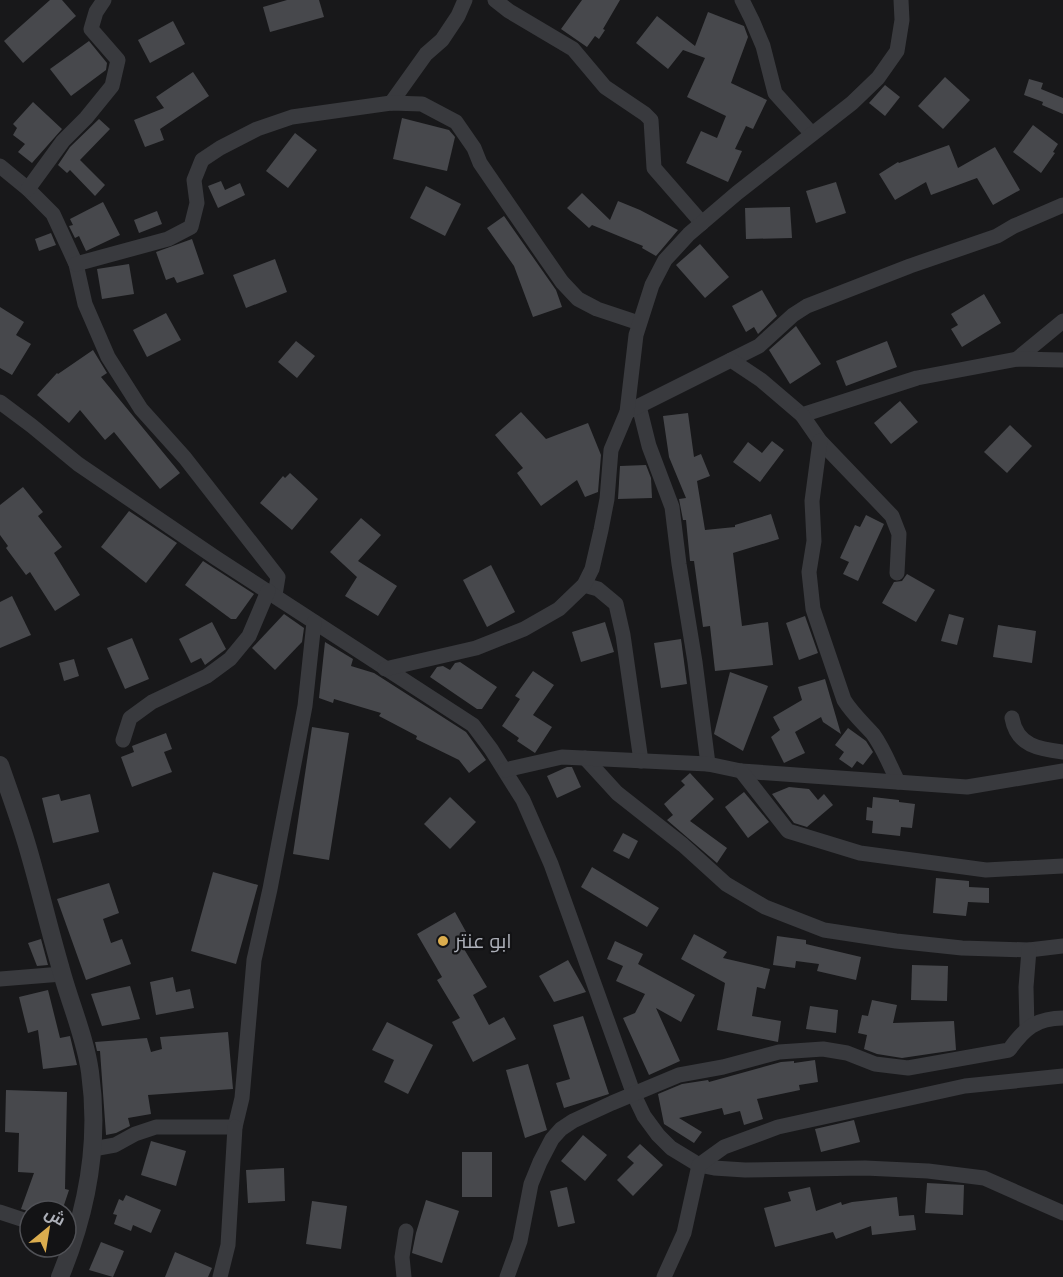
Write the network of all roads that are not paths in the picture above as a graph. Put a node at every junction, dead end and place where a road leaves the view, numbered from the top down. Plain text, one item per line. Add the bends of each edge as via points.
1 (104, 0) edge
2 (465, 0) edge
3 (495, 0) edge
4 (742, 0) edge
5 (901, 0) edge
6 (391, 103) junction
7 (812, 134) junction
8 (0, 166) edge
9 (28, 189) junction
10 (1063, 206) edge
11 (702, 223) junction
12 (76, 264) junction
13 (1063, 321) edge
14 (639, 323) junction
15 (1017, 359) junction
16 (731, 360) junction
17 (1063, 360) edge
18 (0, 402) edge
19 (633, 409) junction
20 (802, 415) junction
21 (820, 441) junction
22 (897, 573) dead end
23 (584, 585) junction
24 (272, 593) junction
25 (314, 622) junction
26 (385, 669) junction
27 (1012, 718) dead end
28 (123, 740) dead end
29 (1063, 752) edge
30 (585, 758) junction
31 (641, 761) junction
32 (708, 764) junction
33 (0, 765) edge
34 (505, 770) junction
35 (741, 771) junction
36 (1063, 771) edge
37 (898, 782) junction
38 (1063, 866) edge
39 (1063, 946) edge
40 (1029, 950) junction
41 (62, 974) junction
42 (0, 979) edge
43 (1063, 1018) edge
44 (1027, 1028) junction
45 (1063, 1076) edge
46 (634, 1095) junction
47 (235, 1127) junction
48 (93, 1149) junction
49 (699, 1165) junction
50 (0, 1212) edge
51 (1063, 1213) edge
52 (78, 1214) edge
53 (18, 1218) edge
54 (406, 1231) dead end
55 (65, 1259) edge
56 (60, 1277) edge
57 (220, 1277) edge
58 (404, 1277) edge
59 (507, 1277) edge
60 (664, 1277) edge

1 - 9 street via 91,29 118,60 112,86 63,141
2 - 6 street via 442,40 426,54
3 - 11 street via 573,49 605,87 651,120 654,168
4 - 7 street via 763,46 775,93
5 - 7 street via 897,51 878,78
6 - 12 street via 292,117 219,148 202,160 194,180 197,204 191,227 168,239
6 - 14 street via 422,104 456,122 562,282 578,299
7 - 11 street
8 - 9 street
9 - 12 street via 52,214
10 - 16 street via 997,236 807,306 759,346
11 - 14 street via 665,260 651,285
12 - 24 street via 85,304 108,357 141,409 185,458 278,577
13 - 15 street
14 - 19 street
15 - 17 street
15 - 20 street via 917,378
16 - 19 street
16 - 20 street
18 - 24 street via 78,465
19 - 23 street via 611,450 608,499 592,568
19 - 32 street via 672,507
20 - 21 street
21 - 22 street via 892,516 899,534
21 - 37 street via 809,572 813,609 844,700 885,753
23 - 26 street via 560,609 524,629 476,648
23 - 31 street via 598,589 616,604
24 - 25 street
24 - 28 street via 249,636 230,659 130,718
25 - 26 street
25 - 47 street via 305,706 254,960 242,1098
26 - 34 street via 473,725
27 - 29 street via 1018,736 1030,744
30 - 31 street
30 - 34 street via 562,757
30 - 40 street via 617,793 726,884 765,907 824,930 896,941
31 - 32 street
32 - 35 street
33 - 41 street via 29,851
34 - 46 street via 523,800 550,864
35 - 37 street
35 - 38 street via 788,831 860,853 986,870
36 - 37 street via 967,787
39 - 40 street
40 - 44 street
41 - 42 street
41 - 48 street via 90,1071
43 - 44 street
44 - 46 street via 1010,1050 942,1064 908,1068 874,1064 847,1053 802,1049 679,1075
45 - 49 street via 965,1086 778,1127 724,1147
46 - 49 street via 658,1135
46 - 59 street via 573,1121 552,1139 531,1184 520,1241
47 - 48 street via 156,1127 115,1145
47 - 57 street via 228,1245
48 - 52 street via 91,1172
49 - 51 street via 745,1170 865,1168 984,1178
49 - 60 street via 684,1233
50 - 53 street
54 - 58 street
55 - 56 street

